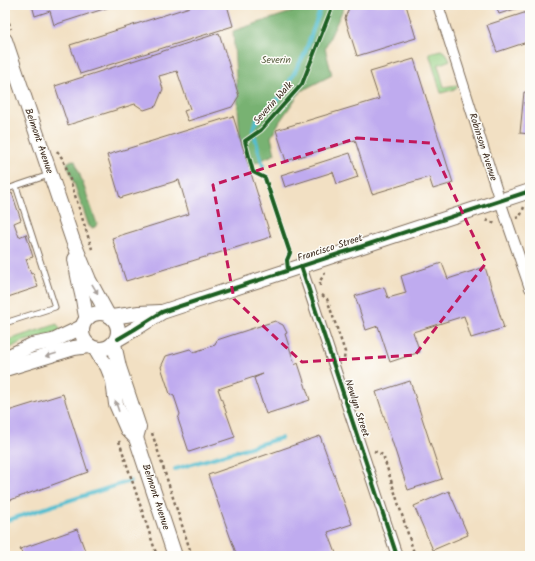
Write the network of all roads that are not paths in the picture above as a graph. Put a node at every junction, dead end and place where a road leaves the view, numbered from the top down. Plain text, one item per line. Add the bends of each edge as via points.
1 (438, 5) edge
2 (5, 40) edge
3 (50, 174) junction
4 (16, 186) junction
5 (5, 190) edge
6 (530, 191) edge
7 (500, 201) junction
8 (73, 241) junction
9 (301, 266) junction
10 (530, 288) edge
11 (162, 312) junction
12 (110, 316) junction
13 (5, 323) edge
14 (84, 323) junction
15 (116, 341) junction
16 (93, 348) junction
17 (5, 358) edge
18 (5, 369) edge
19 (136, 438) junction
20 (176, 556) edge
21 (397, 556) edge

1 - 7 street, Robinson Avenue
2 - 3 main road, Belmont Avenue
3 - 4 lane
3 - 8 main road, Belmont Avenue
4 - 5 lane
4 - 13 lane via 55,307
6 - 7 main road, Francisco Street
7 - 9 main road, Francisco Street
7 - 10 street, Robinson Avenue
8 -> 12 main road, Belmont Avenue via 89,280
8 - 14 main road, Belmont Avenue
9 - 11 main road, Francisco Street
9 - 21 street, Newlyn Street
11 - 12 main road, Francisco Street
11 - 15 main road, Francisco Street
12 - 14 main road via 93,314
12 - 15 main road via 118,327
14 - 16 main road via 84,341
14 - 17 main road via 53,341 32,345
15 - 16 main road via 106,349
15 - 19 main road, Belmont Avenue via 119,367 139,428
16 -> 18 main road via 74,348
19 -> 16 main road, Belmont Avenue via 126,429 116,404 113,381 107,366
19 - 20 main road, Belmont Avenue

